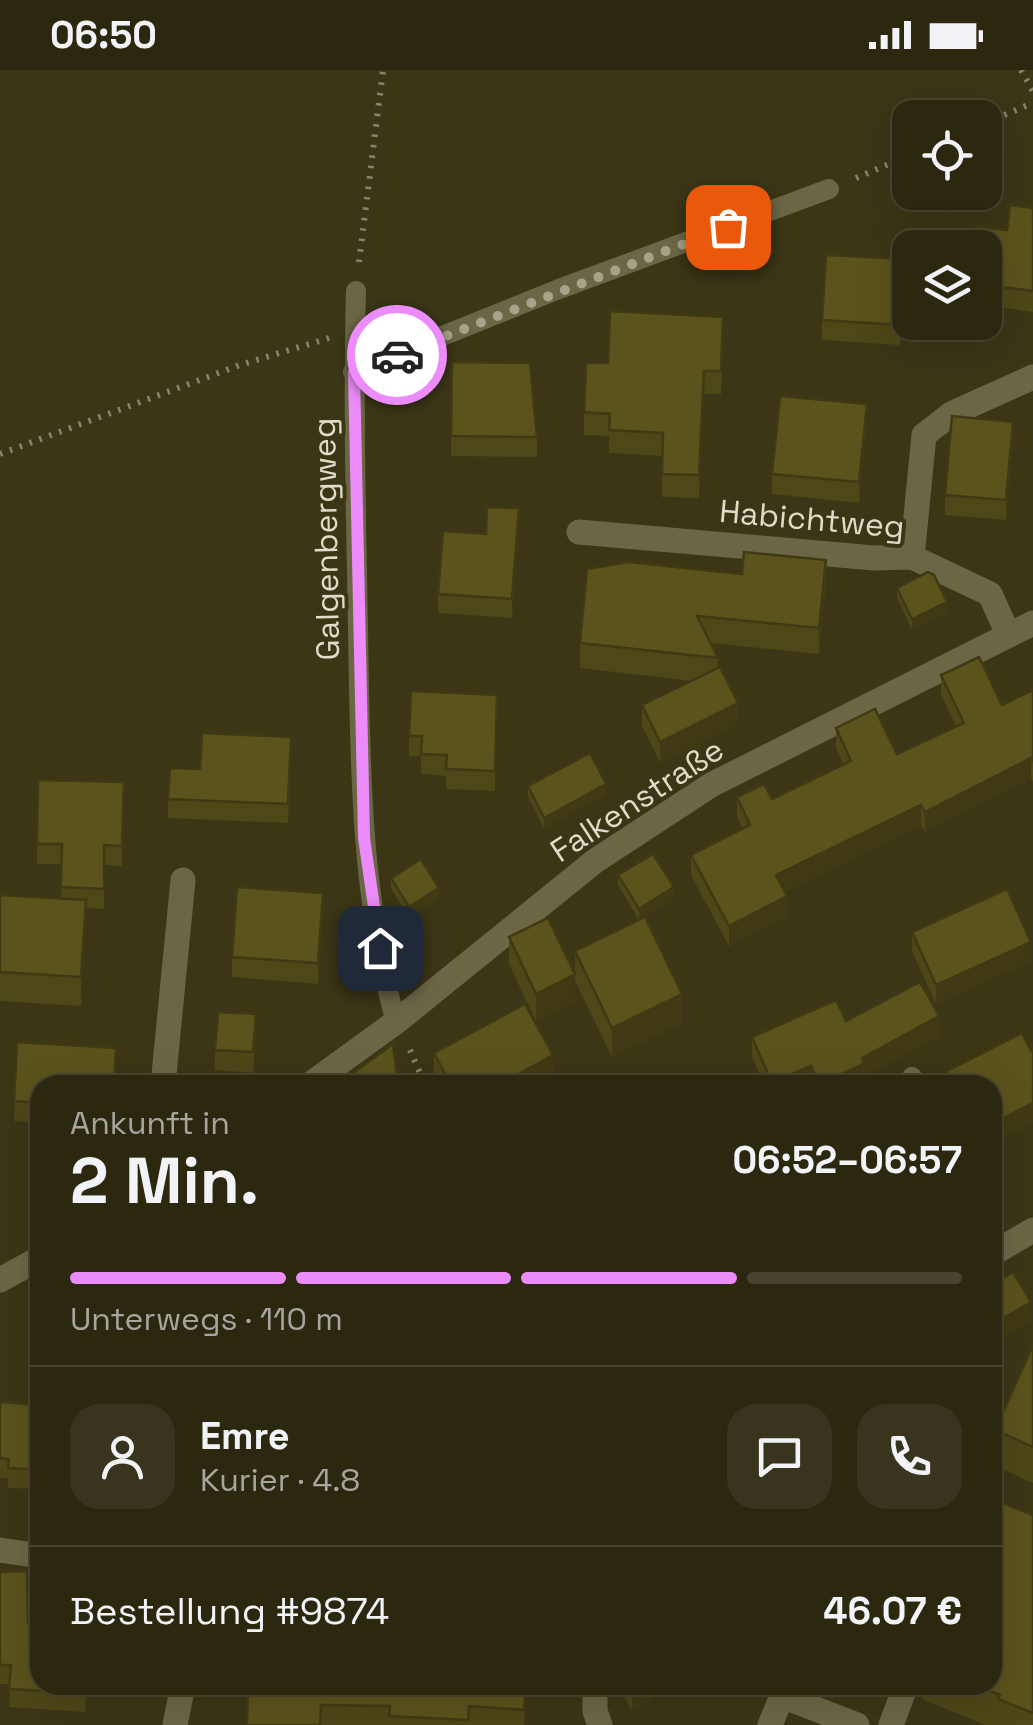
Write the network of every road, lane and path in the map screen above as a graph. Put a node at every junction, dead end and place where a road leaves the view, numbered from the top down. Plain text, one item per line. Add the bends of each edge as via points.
1 (382, 70) edge
2 (1021, 70) edge
3 (1033, 91) edge
4 (1033, 103) edge
5 (1002, 116) edge
6 (892, 162) edge
7 (828, 189) joint
8 (356, 291) joint
9 (355, 330) junction
10 (354, 372) junction
11 (1033, 377) edge
12 (0, 454) edge
13 (579, 532) dead end
14 (912, 557) junction
15 (1033, 623) edge
16 (1008, 634) junction
17 (183, 880) dead end
18 (396, 1022) junction
19 (164, 1075) edge
20 (323, 1075) edge
21 (1032, 1234) edge
22 (1002, 1249) edge
23 (30, 1264) edge
24 (0, 1280) edge
25 (0, 1550) edge
26 (30, 1554) edge
27 (180, 1695) edge
28 (595, 1695) edge
29 (902, 1695) edge
30 (175, 1725) edge
31 (600, 1725) edge
32 (770, 1725) edge
33 (857, 1725) edge
34 (890, 1725) edge

1 - 8 path
2 - 3 path
4 - 5 path
6 - 7 path
7 - 10 lane
8 - 9 lane, Galgenbergweg
9 - 10 lane, Galgenbergweg
9 - 12 path
10 - 18 lane, Galgenbergweg via 364,838
11 - 14 street via 951,414 924,434
13 - 14 street, Habichtweg
14 - 16 street, Habichtweg via 990,594
15 - 16 street, Falkenstraße
16 - 18 street, Falkenstraße via 711,785 594,861
17 - 19 street
18 - 20 street, Falkenstraße
21 - 22 street
23 - 24 street
25 - 26 street
27 - 30 street
28 - 31 street
29 - 34 street
32 - 33 street via 782,1696

